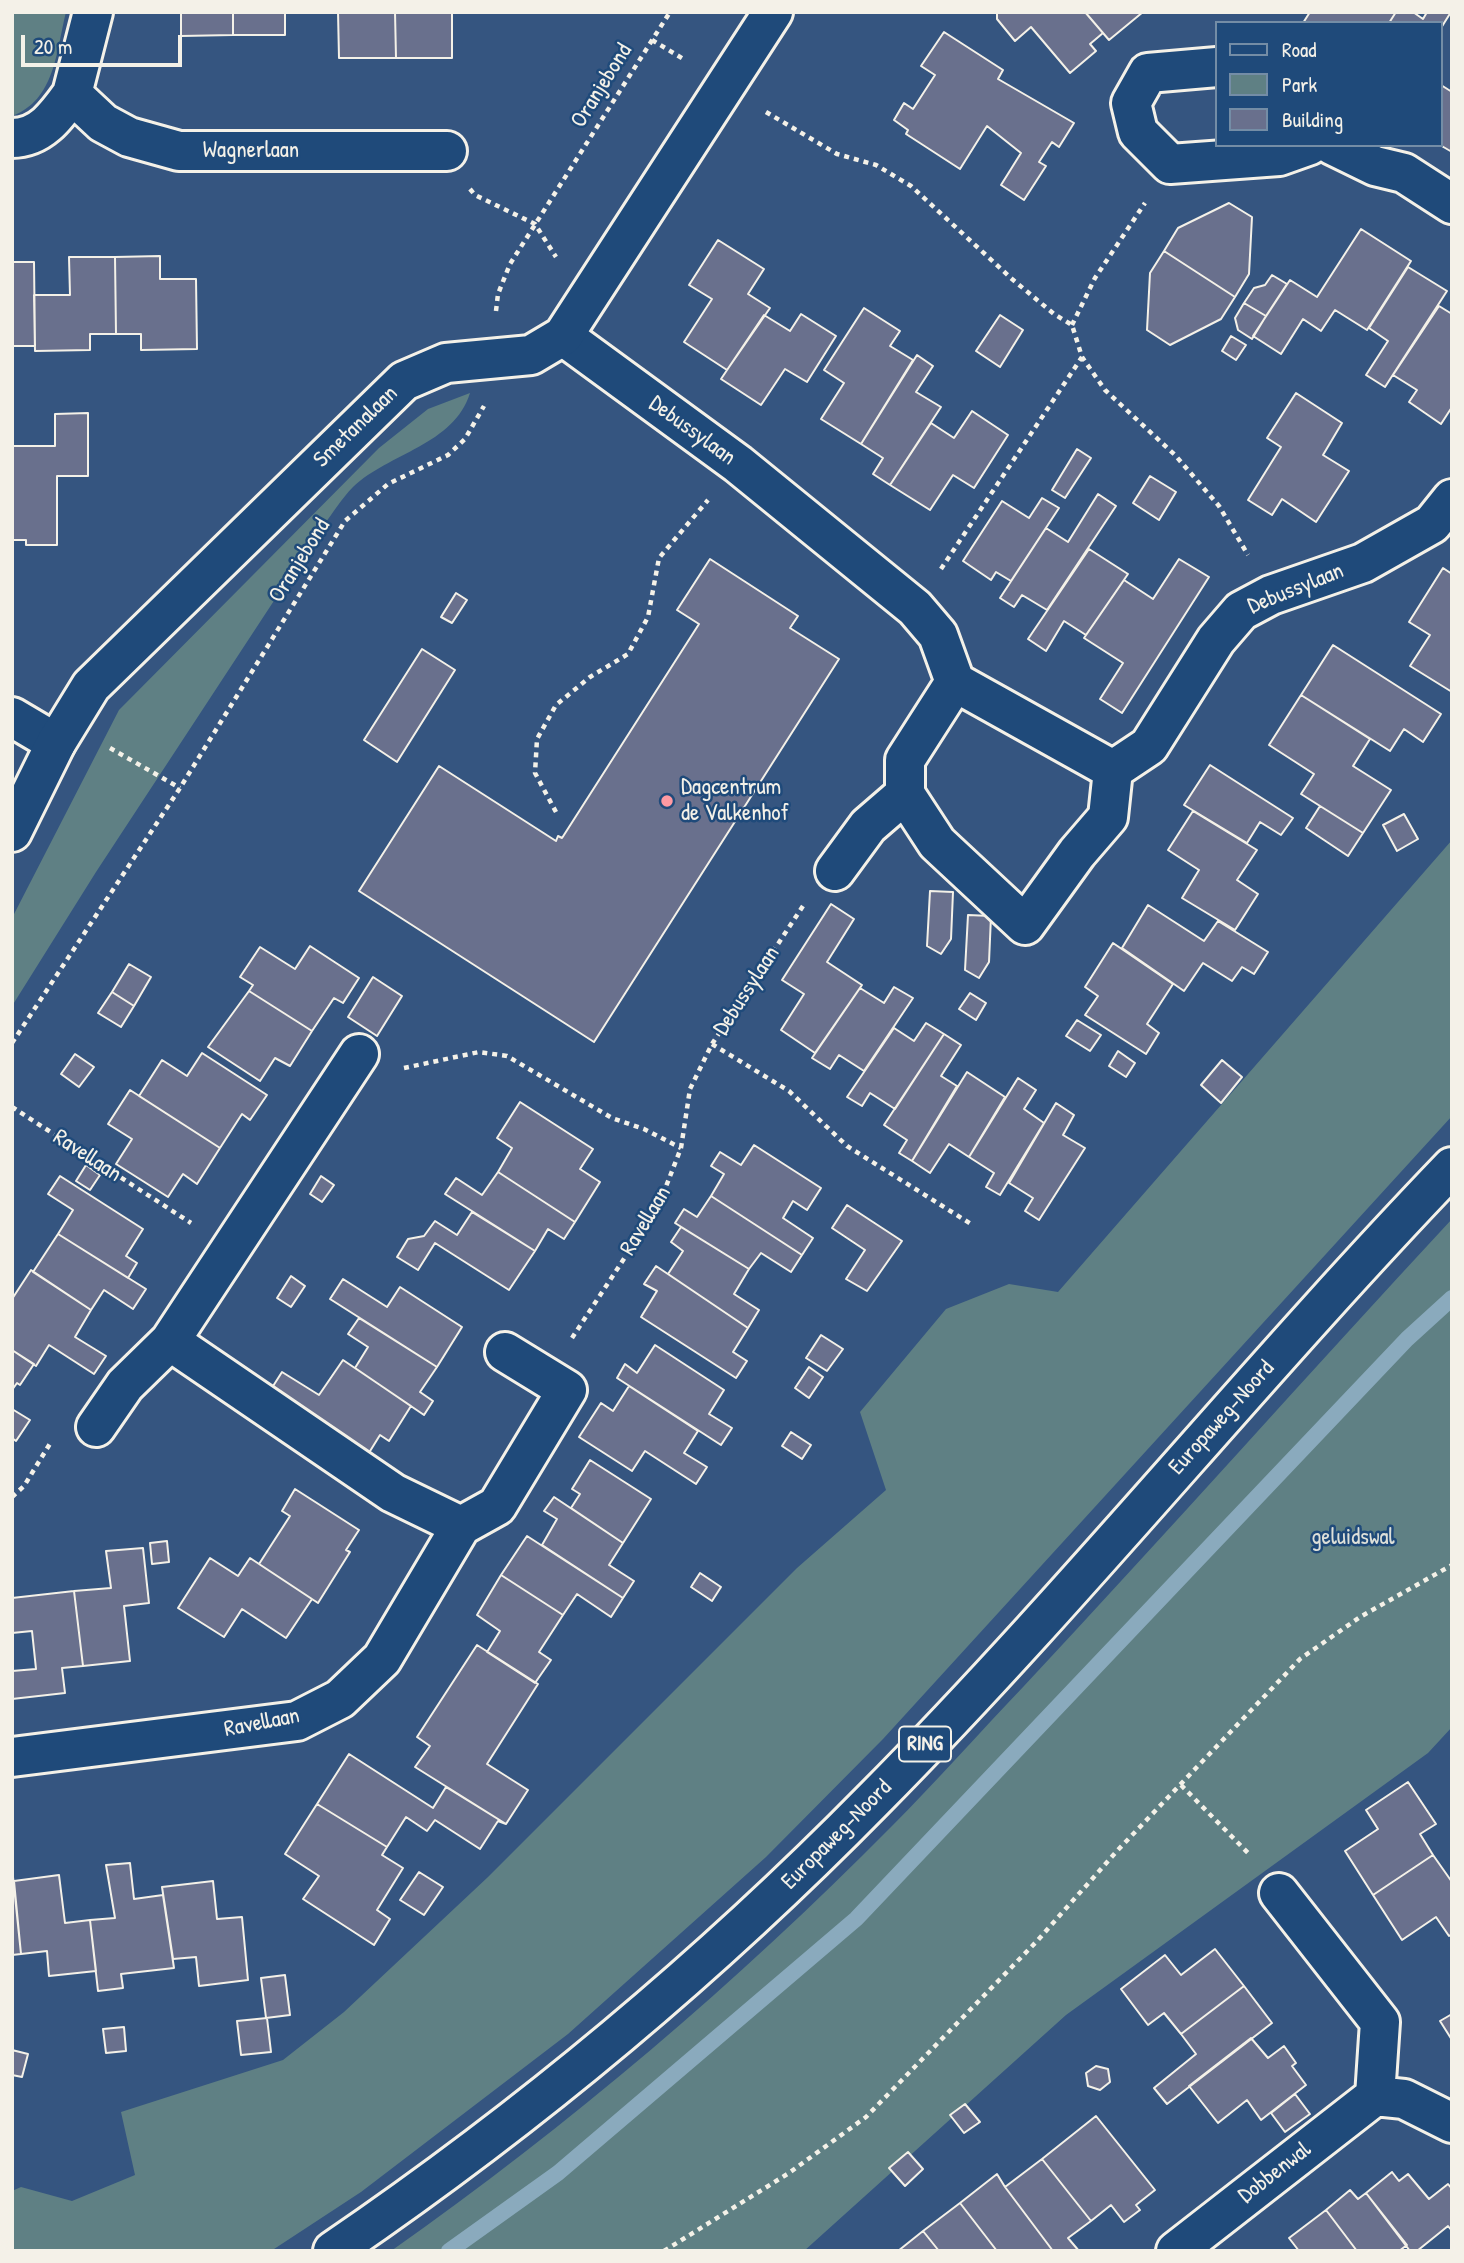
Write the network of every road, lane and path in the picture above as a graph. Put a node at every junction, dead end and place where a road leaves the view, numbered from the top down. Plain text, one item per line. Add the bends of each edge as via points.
1 (93, 12) edge
2 (670, 12) edge
3 (774, 12) edge
4 (1216, 67) edge
5 (726, 84) junction
6 (72, 94) junction
7 (12, 138) edge
8 (1304, 147) edge
9 (1336, 147) edge
10 (447, 151) joint
11 (1170, 164) junction
12 (1452, 204) edge
13 (535, 224) junction
14 (573, 321) junction
15 (1072, 325) junction
16 (1082, 357) junction
17 (490, 360) junction
18 (738, 464) junction
19 (1452, 499) edge
20 (1271, 595) junction
21 (915, 608) junction
22 (955, 682) junction
23 (12, 717) edge
24 (56, 743) junction
25 (1113, 770) junction
26 (180, 788) junction
27 (905, 794) junction
28 (556, 812) dead end
29 (12, 832) edge
30 (835, 871) joint
31 (12, 1043) edge
32 (712, 1045) junction
33 (354, 1063) joint
34 (12, 1107) edge
35 (681, 1148) junction
36 (1452, 1167) edge
37 (971, 1224) dead end
38 (233, 1250) junction
39 (170, 1341) junction
40 (505, 1352) dead end
41 (567, 1390) junction
42 (96, 1427) joint
43 (12, 1497) edge
44 (461, 1526) junction
45 (1452, 1565) edge
46 (12, 1757) edge
47 (1181, 1785) junction
48 (1279, 1893) joint
49 (1375, 2096) junction
50 (1452, 2123) edge
51 (333, 2251) edge
52 (664, 2251) edge
53 (1176, 2251) edge

1 - 6 street
2 - 13 path, Oranjebond
3 - 5 street, Smetanalaan
4 - 11 street via 1148,73 1131,103 1138,132
5 - 14 street, Smetanalaan
5 - 15 path via 787,127 837,154 876,165 911,186 1012,279
6 - 7 street via 55,118 37,132
6 - 10 street, Wagnerlaan via 103,123 129,137 179,150
8 - 11 street via 1279,156
9 - 12 street via 1375,166 1404,173
10 - 13 path via 475,195
11 - 15 path via 1095,278
13 - 14 path via 545,236
13 - 17 path, Oranjebond via 509,264 498,294
14 - 17 street, Smetanalaan via 531,355
14 - 18 street, Debussylaan
15 - 16 path
16 - 20 path via 1105,390 1175,455 1219,506
16 - 21 path
17 - 24 street, Smetanalaan via 446,363 404,381 91,686
17 - 26 path, Oranjebond via 482,414 465,439 448,455 388,484 345,521
18 - 21 street, Debussylaan
18 - 28 path via 659,558 648,617 628,654 556,705 537,739 535,774
19 - 20 street, Debussylaan via 1432,524 1363,563
20 - 25 street, Debussylaan via 1241,611 1216,640 1149,746
21 - 22 street, Debussylaan via 938,635
22 - 25 street
22 - 27 street via 905,760
23 - 24 street
24 - 26 path via 95,739
24 - 29 street, Smetanalaan
25 - 27 street via 1108,817 1025,925 937,843
26 - 31 path, Oranjebond
27 - 30 street via 868,826
30 - 32 path, Debussylaan via 814,889
32 - 35 path, Ravellaan via 690,1089
32 - 37 path, Debussylaan via 789,1091 847,1146
33 - 35 path via 385,1072 479,1052 507,1056 612,1118
33 - 38 street
34 - 38 path, Ravellaan
35 - 41 path, Ravellaan via 658,1207 568,1346
36 - 51 street, Europaweg-Noord / RING via 1029,1633 780,1893 525,2112
38 - 39 street
39 - 42 street via 125,1385
39 - 44 street via 393,1493
40 - 41 street
41 - 44 street via 497,1506
42 - 43 path via 61,1426 24,1486
44 - 46 street, Ravellaan via 382,1659 340,1699 297,1721
45 - 47 path via 1360,1617 1300,1659
47 - 48 path via 1237,1840
47 - 52 path via 866,2117 789,2173
48 - 49 street via 1380,2022
49 - 50 street via 1404,2099
49 - 53 street, Dobbenwal

